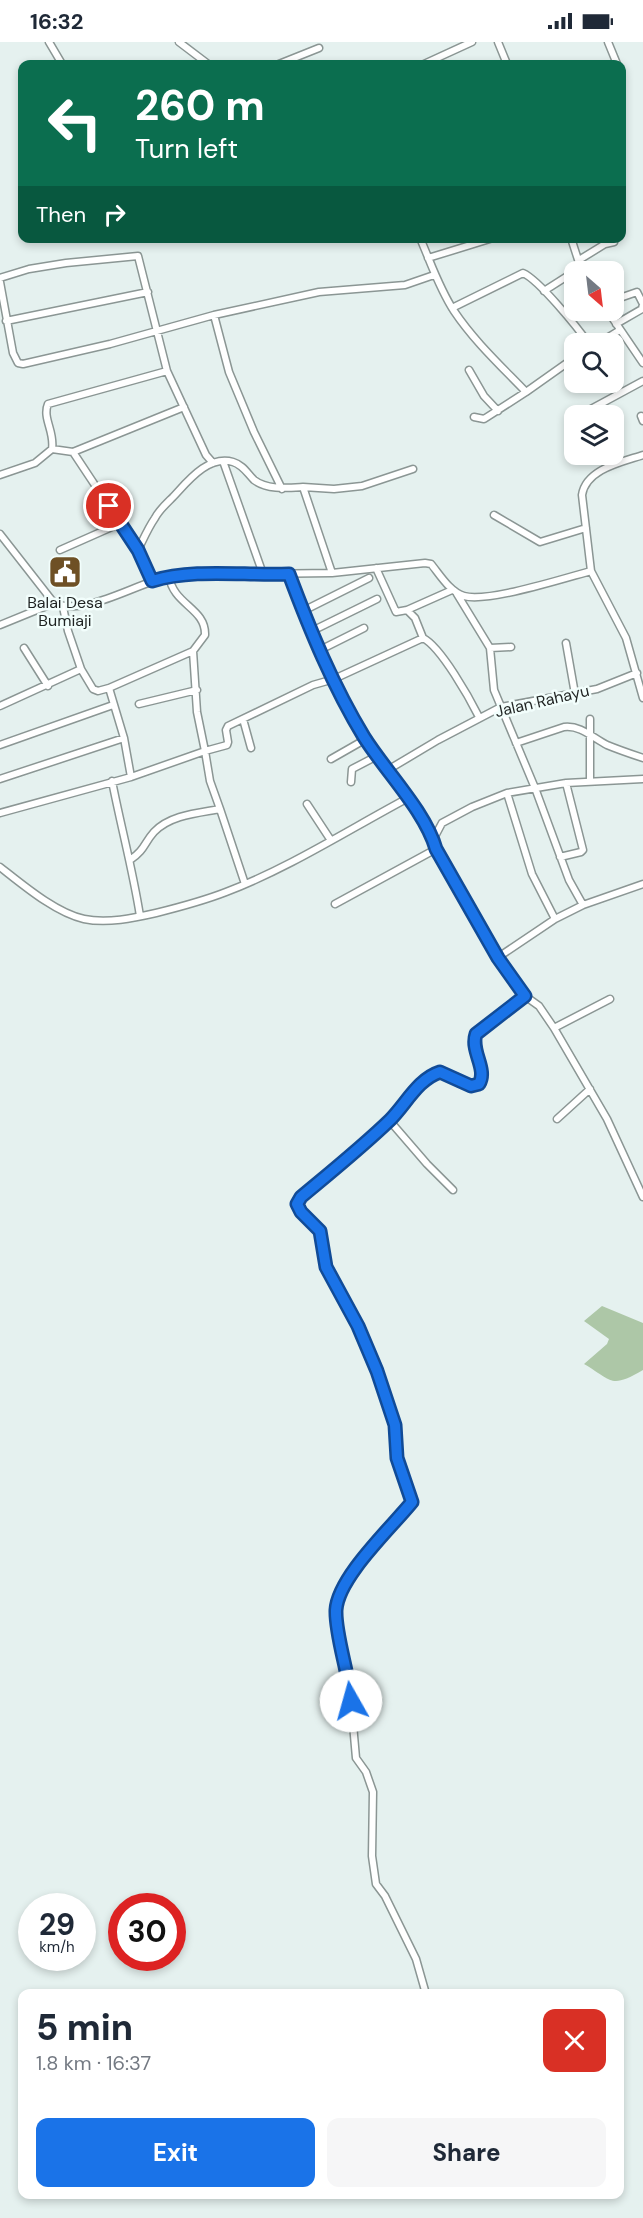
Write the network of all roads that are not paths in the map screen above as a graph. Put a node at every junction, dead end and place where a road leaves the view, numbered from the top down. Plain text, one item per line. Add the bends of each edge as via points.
1 (49, 42) edge
2 (179, 42) edge
3 (472, 42) edge
4 (498, 42) edge
5 (608, 42) edge
6 (319, 48) dead end
7 (60, 60) edge
8 (203, 60) edge
9 (289, 60) edge
10 (433, 60) edge
11 (505, 60) edge
12 (615, 60) edge
13 (422, 243) edge
14 (477, 243) edge
15 (573, 243) edge
16 (610, 243) edge
17 (428, 258) junction
18 (579, 261) edge
19 (586, 261) edge
20 (434, 275) junction
21 (564, 277) edge
22 (0, 280) edge
23 (544, 291) junction
24 (148, 292) junction
25 (624, 297) edge
26 (452, 308) junction
27 (214, 315) junction
28 (6, 321) junction
29 (614, 321) edge
30 (618, 327) junction
31 (159, 332) junction
32 (582, 333) edge
33 (611, 333) edge
34 (643, 363) edge
35 (564, 365) edge
36 (469, 370) dead end
37 (167, 371) junction
38 (643, 381) edge
39 (526, 392) junction
40 (599, 405) edge
41 (184, 407) junction
42 (498, 411) junction
43 (474, 417) dead end
44 (52, 449) junction
45 (73, 452) junction
46 (643, 455) edge
47 (223, 461) junction
48 (213, 463) junction
49 (413, 469) dead end
50 (0, 475) edge
51 (303, 487) junction
52 (282, 489) junction
53 (494, 515) dead end
54 (121, 524) junction
55 (586, 528) junction
56 (0, 534) edge
57 (60, 550) dead end
58 (138, 550) junction
59 (376, 568) junction
60 (591, 571) junction
61 (332, 573) junction
62 (263, 574) junction
63 (289, 574) junction
64 (168, 576) junction
65 (369, 579) dead end
66 (152, 581) junction
67 (455, 591) junction
68 (377, 599) dead end
69 (54, 603) junction
70 (63, 607) junction
71 (407, 610) junction
72 (303, 611) junction
73 (0, 624) edge
74 (364, 628) dead end
75 (312, 631) junction
76 (423, 638) junction
77 (566, 643) dead end
78 (511, 647) dead end
79 (24, 648) dead end
80 (490, 648) junction
81 (320, 650) junction
82 (193, 651) junction
83 (81, 669) junction
84 (637, 674) junction
85 (334, 679) junction
86 (48, 686) junction
87 (109, 688) junction
88 (196, 690) junction
89 (575, 694) junction
90 (643, 698) edge
91 (140, 704) dead end
92 (113, 705) junction
93 (0, 706) edge
94 (501, 707) junction
95 (479, 717) junction
96 (243, 719) junction
97 (590, 719) dead end
98 (591, 735) junction
99 (124, 738) junction
100 (366, 740) junction
101 (516, 743) junction
102 (0, 745) edge
103 (251, 748) dead end
104 (205, 751) junction
105 (377, 756) junction
106 (643, 758) edge
107 (330, 759) dead end
108 (386, 771) junction
109 (131, 777) junction
110 (643, 778) edge
111 (0, 779) edge
112 (590, 781) junction
113 (112, 782) junction
114 (351, 782) dead end
115 (566, 783) junction
116 (535, 788) junction
117 (507, 793) junction
118 (408, 798) junction
119 (308, 804) dead end
120 (220, 809) junction
121 (0, 813) edge
122 (330, 839) junction
123 (433, 840) junction
124 (436, 849) junction
125 (560, 857) junction
126 (130, 860) junction
127 (0, 867) edge
128 (245, 884) junction
129 (643, 884) edge
130 (335, 904) dead end
131 (583, 905) junction
132 (140, 916) junction
133 (555, 919) junction
134 (498, 958) junction
135 (525, 996) junction
136 (610, 999) dead end
137 (554, 1028) junction
138 (590, 1089) junction
139 (557, 1119) dead end
140 (389, 1120) junction
141 (453, 1190) dead end
142 (643, 1197) edge
143 (425, 1989) edge

1 - 7 street
2 - 8 street
3 - 10 street
4 - 11 street
5 - 12 street
6 - 9 street
13 - 17 street
14 - 17 street
15 - 18 street
16 - 19 street
17 - 20 street
20 - 26 street
20 - 27 street via 405,285 319,292
21 - 23 street
22 - 24 street via 29,269 136,255
22 - 28 street
23 - 26 street via 523,273
23 - 32 street
24 - 28 street
24 - 31 street
25 - 30 street via 638,292 643,304 642,309
26 - 39 street
27 - 31 street
27 - 52 street via 229,372
28 - 31 street via 15,359 23,364
29 - 30 street
30 - 33 street
30 - 34 street
31 - 37 street
35 - 39 street
36 - 42 street
37 - 41 street
37 - 44 street via 48,404 45,410 54,440
38 - 40 street
39 - 42 street
41 - 45 street
41 - 48 street
42 - 43 street via 484,419
44 - 45 street
44 - 50 street via 35,463
45 - 54 street
46 - 55 street via 605,469 587,481 582,495
47 - 48 street
47 - 52 street via 243,467 255,481
47 - 62 street
48 - 58 street via 188,481 155,516
49 - 51 street via 363,486
51 - 52 street
51 - 61 street
53 - 55 street via 540,543
54 - 57 street
54 - 58 street
55 - 60 street
56 - 69 street
58 - 66 street
59 - 61 street
59 - 67 street via 428,563
59 - 71 street via 395,612
60 - 67 street via 495,595 465,597
60 - 84 street via 626,638
61 - 63 street
62 - 63 street
62 - 64 street
63 - 72 street
64 - 66 street
64 - 82 street via 172,590 204,623 205,635
65 - 72 street
66 - 70 street via 105,598
67 - 71 street
67 - 80 street
68 - 75 street
69 - 70 street
69 - 73 street
70 - 83 street
71 - 76 street
72 - 75 street
74 - 81 street
75 - 81 street
76 - 85 street
76 - 95 street via 463,688
77 - 89 street
78 - 80 street
79 - 86 street
80 - 94 street via 494,690
81 - 85 street
82 - 87 street
82 - 88 street
83 - 86 street
83 - 87 street via 94,690
84 - 89 street, Jalan Rahayu
84 - 90 street
85 - 96 street
85 - 100 street
86 - 93 street
87 - 92 street
88 - 91 street
88 - 104 street
89 - 94 street, Jalan Rahayu
92 - 99 street
92 - 102 street
94 - 95 street, Jalan Rahayu
94 - 101 street
95 - 108 street, Jalan Rahayu
96 - 103 street
96 - 104 street via 226,729 227,745
97 - 98 street
98 - 101 street via 568,726
98 - 106 street
98 - 112 street
99 - 109 street
99 - 111 street
100 - 105 street
100 - 107 street
101 - 116 street
104 - 109 street
104 - 120 street
105 - 108 street
105 - 114 street via 352,770
108 - 118 street
109 - 113 street
110 - 112 street
112 - 115 street
113 - 121 street
113 - 126 street
115 - 116 street
115 - 125 street via 583,850
116 - 117 street
116 - 125 street
117 - 123 street via 442,823
117 - 133 street via 532,874
118 - 122 street
118 - 123 street
119 - 122 street
120 - 126 street via 187,814 165,824 154,831 142,851
120 - 128 street
122 - 128 street
123 - 124 street
124 - 130 street
124 - 134 street
125 - 131 street
126 - 132 street
127 - 132 street via 73,916 99,921
128 - 132 street via 199,902
129 - 131 street
131 - 133 street
133 - 134 street
134 - 135 street
135 - 137 street via 539,1006
135 - 140 street via 476,1034 474,1048 483,1077 479,1084 471,1086 440,1072 421,1084
136 - 137 street
137 - 138 street
138 - 139 street
138 - 142 street
140 - 141 street
140 - 143 street via 297,1204 320,1231 326,1267 377,1371 395,1425 397,1458 412,1502 353,1572 336,1610 349,1679 356,1758 373,1792 372,1856 376,1884 416,1959

